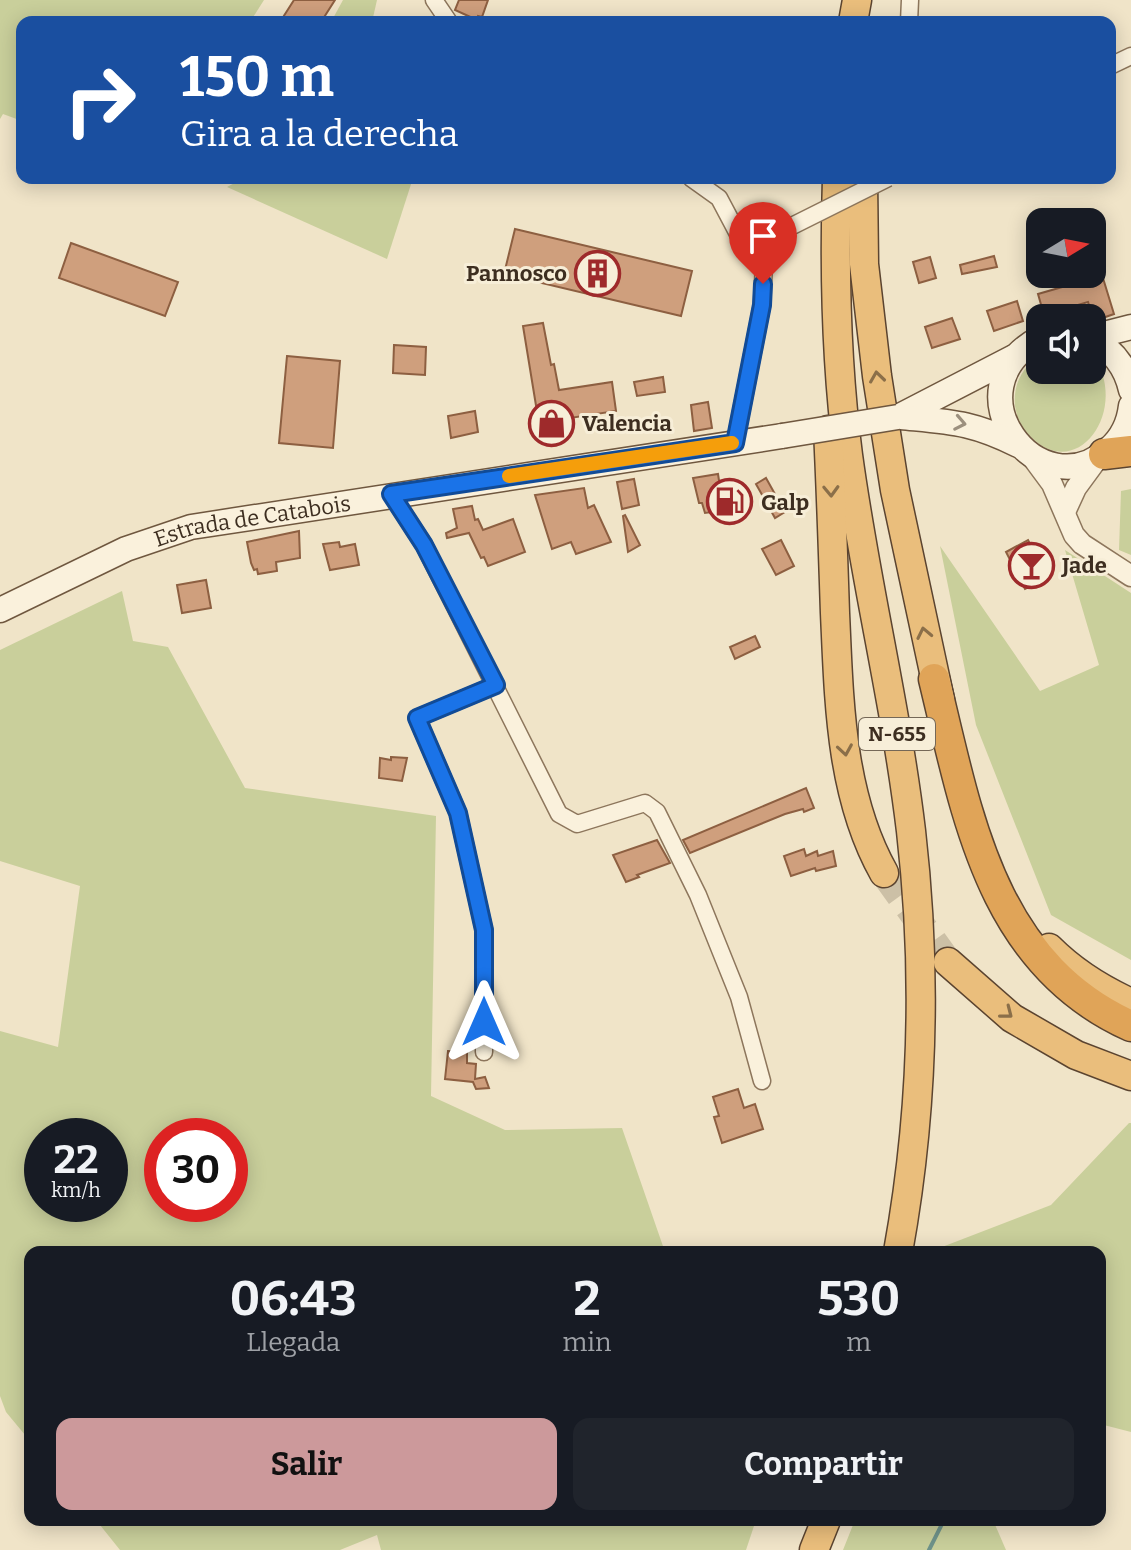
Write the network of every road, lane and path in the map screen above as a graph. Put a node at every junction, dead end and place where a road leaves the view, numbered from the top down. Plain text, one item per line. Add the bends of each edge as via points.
1 (699, 184) edge
2 (837, 184) edge
3 (863, 184) edge
4 (876, 184) edge
5 (835, 218) junction
6 (764, 263) junction
7 (1131, 327) edge
8 (1106, 334) edge
9 (1106, 347) edge
10 (1026, 348) edge
11 (1014, 357) junction
12 (1130, 381) edge
13 (1131, 406) edge
14 (898, 417) junction
15 (735, 443) junction
16 (1025, 451) junction
17 (1111, 454) edge
18 (391, 494) junction
19 (1065, 512) junction
20 (1131, 576) edge
21 (0, 610) edge
22 (934, 679) junction
23 (496, 685) junction
24 (884, 873) tunnel mouth
25 (948, 962) tunnel mouth
26 (1131, 1003) edge
27 (1131, 1026) edge
28 (484, 1052) dead end
29 (1131, 1076) edge
30 (762, 1081) dead end
31 (899, 1246) edge
32 (824, 1526) edge
33 (814, 1550) edge

1 - 6 street via 719,198 746,249
2 - 5 highway, N-655
22 -> 3 highway via 877,376 864,264
4 - 6 street, bridge via 776,235
5 -> 24 highway via 826,265 825,332 841,722 850,780
5 - 31 highway, N-655 via 838,355 848,455 904,777 918,915 919,1068
6 - 15 street via 762,305
7 - 8 main road
9 - 12 main road
10 - 11 main road
11 - 14 main road
11 - 16 main road via 1000,392 1001,412 1007,430
13 - 17 main road
14 - 15 main road, Estrada de Catabois, bridge
14 -> 16 main road via 965,423
15 - 18 main road, Estrada de Catabois
16 - 17 main road via 1065,466
16 - 19 street via 1052,484
17 - 19 street via 1076,488
18 - 21 main road, Estrada de Catabois via 218,521 158,536
18 - 23 street via 424,545
19 - 20 street via 1082,544
22 - 26 highway via 977,819 1015,902 1064,963
22 - 27 highway via 968,819 1002,905 1049,971 1083,999
23 - 28 street via 417,718 458,813 484,930
23 - 30 street via 559,814 577,824 645,803 657,812 693,883 739,997
25 -> 29 highway via 1012,1018 1076,1055
32 - 33 highway

